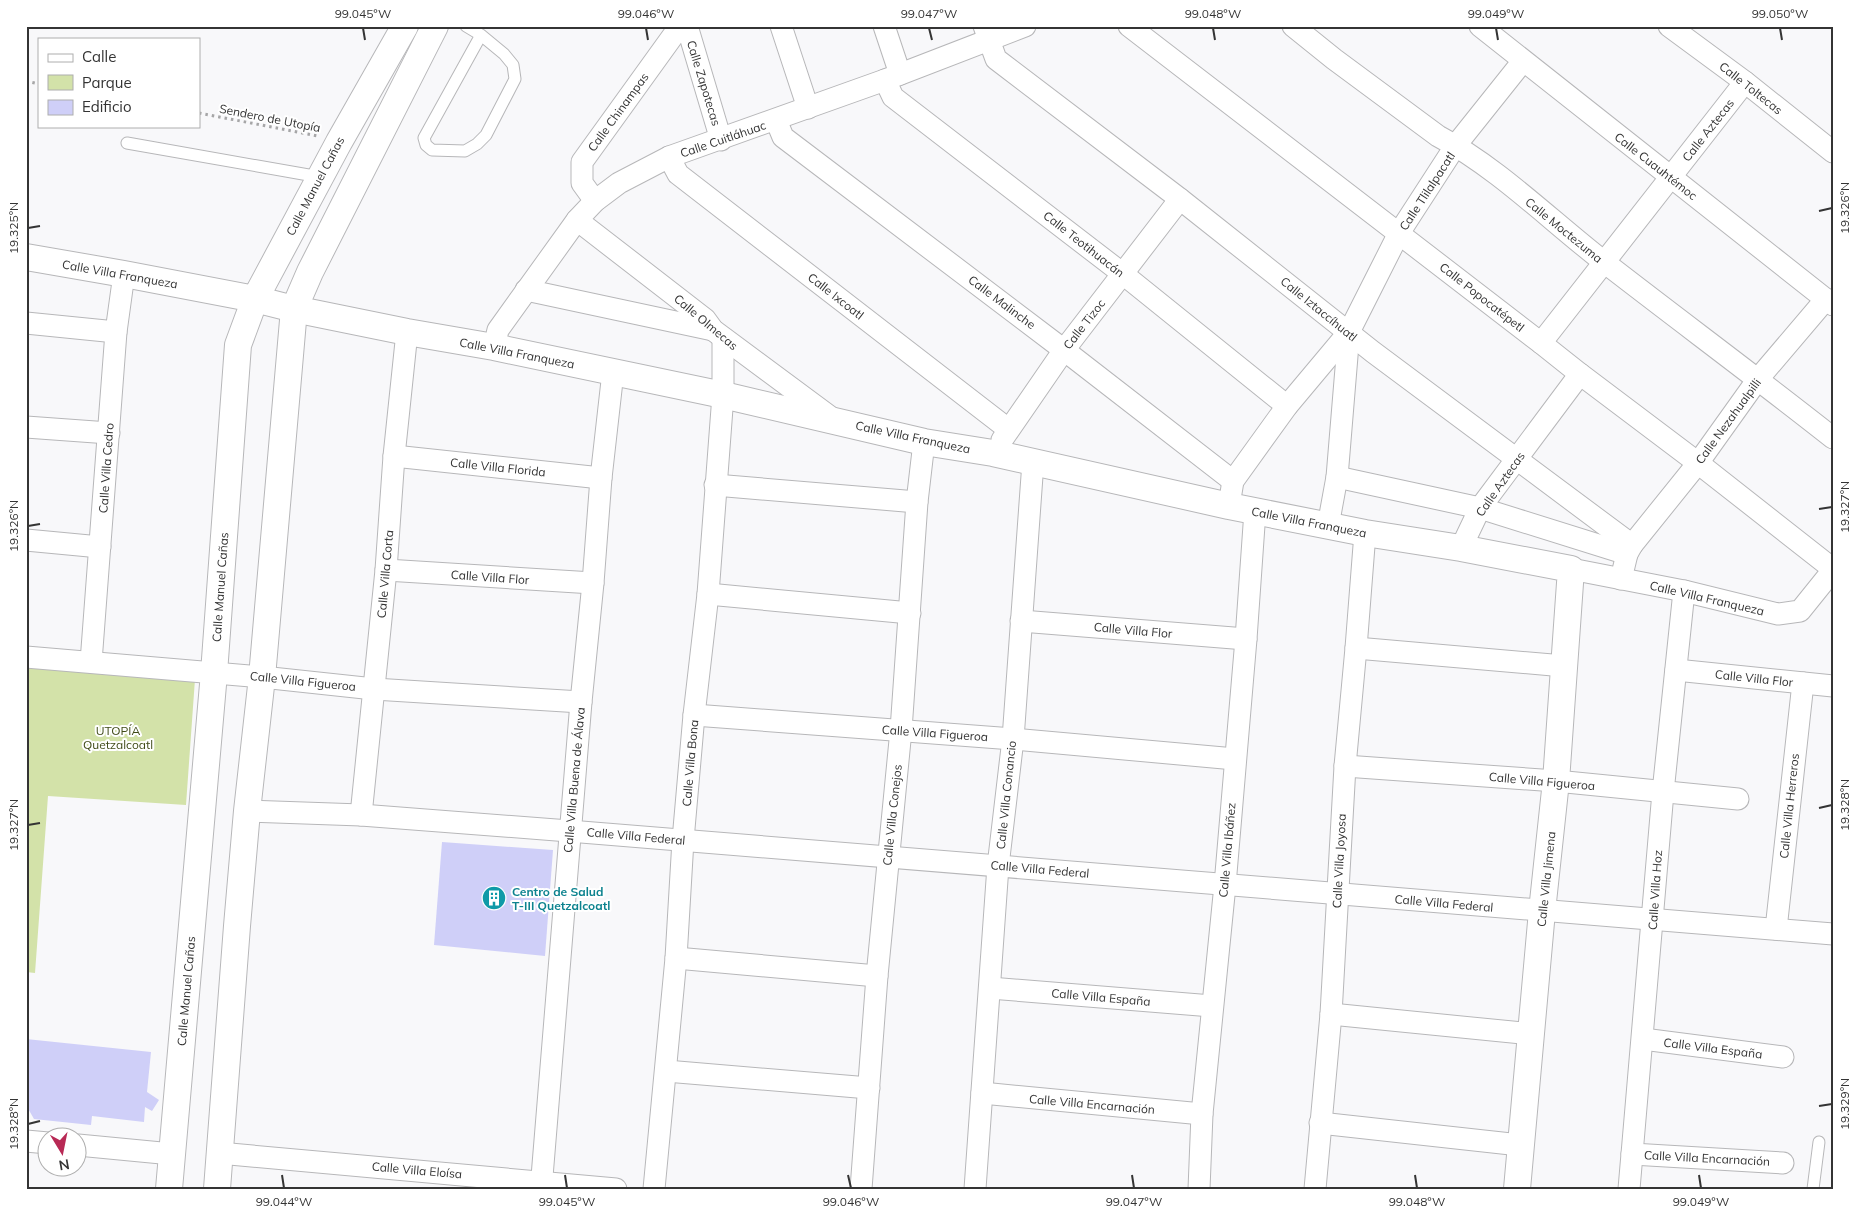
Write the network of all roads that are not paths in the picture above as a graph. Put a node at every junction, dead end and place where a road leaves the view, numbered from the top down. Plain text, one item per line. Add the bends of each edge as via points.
1 (405, 26) edge
2 (435, 26) edge
3 (466, 26) edge
4 (680, 26) edge
5 (687, 26) edge
6 (781, 26) edge
7 (884, 26) edge
8 (1025, 26) edge
9 (1129, 26) edge
10 (1293, 26) edge
11 (1480, 26) edge
12 (1669, 26) edge
13 (986, 33) edge
14 (481, 35) junction
15 (1524, 61) junction
16 (892, 77) junction
17 (1744, 82) junction
18 (808, 108) junction
19 (776, 120) junction
20 (721, 140) junction
21 (127, 143) dead end
22 (1456, 145) junction
23 (1833, 152) edge
24 (670, 157) junction
25 (320, 177) junction
26 (1671, 178) junction
27 (1180, 199) junction
28 (595, 201) junction
29 (577, 220) junction
30 (1399, 233) junction
31 (26, 257) edge
32 (1604, 262) junction
33 (124, 274) junction
34 (1123, 274) junction
35 (526, 290) junction
36 (255, 299) junction
37 (1829, 302) edge
38 (294, 309) junction
39 (26, 323) edge
40 (116, 332) junction
41 (407, 332) junction
42 (1349, 332) junction
43 (718, 334) junction
44 (1541, 342) junction
45 (494, 347) junction
46 (1064, 350) junction
47 (613, 372) junction
48 (1580, 374) junction
49 (1758, 380) junction
50 (723, 395) junction
51 (1287, 406) junction
52 (837, 421) junction
53 (26, 426) edge
54 (1008, 429) junction
55 (109, 433) junction
56 (1833, 438) edge
57 (924, 442) junction
58 (993, 453) junction
59 (394, 456) junction
60 (1517, 458) junction
61 (1034, 462) junction
62 (1698, 463) junction
63 (1338, 477) junction
64 (601, 478) junction
65 (715, 485) junction
66 (1231, 493) junction
67 (917, 502) junction
68 (1480, 508) junction
69 (1255, 511) junction
70 (1328, 526) junction
71 (1365, 533) junction
72 (26, 540) edge
73 (100, 547) junction
74 (1461, 548) junction
75 (1630, 550) junction
76 (1571, 569) junction
77 (1833, 569) edge
78 (386, 570) junction
79 (1621, 579) junction
80 (593, 584) junction
81 (1684, 591) junction
82 (708, 594) junction
83 (910, 613) junction
84 (1021, 621) junction
85 (1246, 640) junction
86 (1356, 648) junction
87 (26, 657) edge
88 (91, 662) junction
89 (1564, 666) junction
90 (1676, 670) junction
91 (214, 673) junction
92 (262, 677) junction
93 (1803, 683) junction
94 (1833, 686) edge
95 (374, 689) junction
96 (581, 702) junction
97 (694, 715) junction
98 (900, 730) junction
99 (1012, 738) junction
100 (1235, 759) junction
101 (1345, 766) junction
102 (1556, 781) junction
103 (1662, 792) junction
104 (1738, 799) dead end
105 (247, 811) junction
106 (361, 815) junction
107 (569, 831) junction
108 (683, 840) junction
109 (888, 856) junction
110 (998, 866) junction
111 (1224, 885) junction
112 (1337, 893) junction
113 (1542, 911) junction
114 (1653, 920) junction
115 (1776, 929) junction
116 (1833, 934) edge
117 (676, 958) junction
118 (877, 976) junction
119 (990, 988) junction
120 (1212, 1006) junction
121 (1331, 1014) junction
122 (1532, 1034) junction
123 (1643, 1039) junction
124 (1783, 1057) dead end
125 (666, 1071) junction
126 (869, 1088) junction
127 (982, 1093) junction
128 (1202, 1114) junction
129 (1320, 1123) junction
130 (1819, 1142) dead end
131 (1520, 1145) junction
132 (88, 1146) edge
133 (219, 1153) junction
134 (172, 1154) junction
135 (1632, 1154) junction
136 (1782, 1162) dead end
137 (541, 1185) edge
138 (169, 1189) edge
139 (217, 1189) edge
140 (616, 1189) edge
141 (654, 1189) edge
142 (861, 1189) edge
143 (975, 1189) edge
144 (1199, 1189) edge
145 (1315, 1189) edge
146 (1517, 1189) edge
147 (1629, 1189) edge
148 (1813, 1189) edge

1 - 25 street, Calle Manuel Cañas
2 - 38 street
3 - 14 lane
4 - 28 street, Calle Chinampas via 582,162 582,183
5 - 20 street, Calle Zapotecas
6 - 18 street
7 - 16 street, Calle Teotihuacán
8 - 13 street, Calle Cuitláhuac
9 - 30 street, Calle Popocatépetl
10 - 22 street, Calle Moctezuma via 1438,136
11 - 15 street, Calle Cuauhtémoc
12 - 17 street, Calle Toltecas
13 - 16 street, Calle Cuitláhuac
13 - 27 street, Calle Iztaccíhuatl via 996,59
14 - 14 lane via 513,65 515,80 486,135 477,144 465,151 432,150 424,138
15 - 22 street, Calle Tlilalpacatl
15 - 26 street, Calle Cuauhtémoc
16 - 18 street, Calle Cuitláhuac
16 - 34 street, Calle Teotihuacán via 893,97
17 - 23 street, Calle Toltecas
17 - 26 street, Calle Aztecas
18 - 19 street, Calle Cuitláhuac
19 - 20 street, Calle Cuitláhuac
19 - 46 street, Calle Malinche via 783,137
20 - 24 street, Calle Cuitláhuac
21 - 25 lane
22 - 30 street, Calle Tlilalpacatl
22 - 32 street, Calle Moctezuma
24 - 28 street, Calle Cuitláhuac via 619,183
24 - 54 street, Calle Ixcoatl via 678,174
25 - 36 street, Calle Manuel Cañas
26 - 32 street, Calle Aztecas
26 - 37 street, Calle Cuauhtémoc
27 - 34 street, Calle Tizoc
27 - 42 street, Calle Iztaccíhuatl
28 - 29 street, Calle Cuitláhuac
29 - 35 street, Calle Cuitláhuac
29 - 43 street, Calle Olmecas via 705,319
30 - 42 street, Calle Tlilalpacatl
30 - 44 street, Calle Popocatépetl
31 - 33 street, Calle Villa Franqueza
32 - 44 street, Calle Aztecas
32 - 49 street, Calle Moctezuma
33 - 36 street, Calle Villa Franqueza
33 - 40 street, Calle Villa Cedro
34 - 46 street, Calle Tizoc
34 - 51 street, Calle Teotihuacán
35 - 43 street
35 - 45 street, Calle Cuitláhuac via 498,330
36 - 38 street, Calle Villa Franqueza
36 - 91 street, Calle Manuel Cañas via 238,345
37 - 49 street, Calle Nezahualpilli
38 - 41 street, Calle Villa Franqueza
38 - 92 street
39 - 40 street
40 - 55 street, Calle Villa Cedro
41 - 45 street, Calle Villa Franqueza
41 - 59 street, Calle Villa Corta
42 - 51 street, Calle Tlilalpacatl
42 - 60 street, Calle Iztaccíhuatl
42 - 63 street, Calle Tlilalpacatl
43 - 50 street, Calle Villa Bona
43 - 52 street, Calle Olmecas
44 - 48 street, Calle Popocatépetl
45 - 47 street, Calle Villa Franqueza
46 - 54 street, Calle Tizoc
46 - 66 street, Calle Malinche
47 - 50 street, Calle Villa Franqueza
47 - 64 street, Calle Villa Buena de Álava
48 - 60 street, Calle Aztecas
48 - 62 street, Calle Popocatépetl
49 - 56 street, Calle Moctezuma
49 - 62 street, Calle Nezahualpilli
50 - 52 street, Calle Villa Franqueza
50 - 65 street, Calle Villa Bona
51 - 66 street, Calle Tlilalpacatl
52 - 57 street, Calle Villa Franqueza
53 - 55 street
54 - 58 street, Calle Tizoc
55 - 73 street, Calle Villa Cedro
57 - 58 street, Calle Villa Franqueza
57 - 67 street, Calle Villa Conejos
58 - 61 street, Calle Villa Franqueza
59 - 64 street, Calle Villa Florida
59 - 78 street, Calle Villa Corta
60 - 68 street, Calle Aztecas
60 - 75 street, Calle Iztaccíhuatl
61 - 66 street, Calle Villa Franqueza
61 - 84 street, Calle Villa Conancio
62 - 75 street, Calle Nezahualpilli
62 - 77 street, Calle Popocatépetl
63 - 68 street
63 - 70 street, Calle Tlilalpacatl
64 - 80 street, Calle Villa Buena de Álava
65 - 67 street
65 - 82 street, Calle Villa Bona
66 - 69 street, Calle Villa Franqueza
67 - 83 street, Calle Villa Conejos
68 - 74 street, Calle Aztecas
68 - 75 street
69 - 70 street, Calle Villa Franqueza
69 - 85 street, Calle Villa Ibáñez
70 - 71 street, Calle Villa Franqueza
71 - 74 street, Calle Villa Franqueza
71 - 86 street, Calle Villa Joyosa
72 - 73 street
73 - 88 street, Calle Villa Cedro
74 - 76 street, Calle Villa Franqueza
75 - 79 street
76 - 79 street, Calle Villa Franqueza
76 - 89 street, Calle Villa Jimena
77 - 81 street, Calle Villa Franqueza via 1800,611 1778,614
78 - 80 street, Calle Villa Flor
78 - 95 street, Calle Villa Corta
79 - 81 street, Calle Villa Franqueza
80 - 96 street, Calle Villa Buena de Álava
81 - 90 street, Calle Villa Hoz
82 - 83 street
82 - 97 street, Calle Villa Bona
83 - 98 street, Calle Villa Conejos
84 - 85 street, Calle Villa Flor
84 - 99 street, Calle Villa Conancio
85 - 100 street, Calle Villa Ibáñez
86 - 89 street
86 - 101 street, Calle Villa Joyosa
87 - 88 street, Calle Villa Figueroa
88 - 91 street, Calle Villa Figueroa
89 - 102 street, Calle Villa Jimena
90 - 93 street, Calle Villa Flor
90 - 103 street, Calle Villa Hoz
91 - 92 street, Calle Villa Figueroa
91 - 134 street, Calle Manuel Cañas
92 - 95 street, Calle Villa Figueroa
92 - 105 street
93 - 94 street, Calle Villa Flor
93 - 115 street, Calle Villa Herreros
95 - 96 street, Calle Villa Figueroa
95 - 106 street, Calle Villa Corta
96 - 107 street, Calle Villa Buena de Álava
97 - 98 street, Calle Villa Figueroa
97 - 108 street, Calle Villa Bona
98 - 99 street, Calle Villa Figueroa
98 - 109 street, Calle Villa Conejos
99 - 100 street, Calle Villa Figueroa
99 - 110 street, Calle Villa Conancio
100 - 111 street, Calle Villa Ibáñez
101 - 102 street, Calle Villa Figueroa
101 - 112 street, Calle Villa Joyosa
102 - 103 street, Calle Villa Figueroa
102 - 113 street, Calle Villa Jimena
103 - 104 street, Calle Villa Figueroa
103 - 114 street, Calle Villa Hoz
105 - 106 street, Calle Villa Federal
105 - 133 street
106 - 107 street, Calle Villa Federal
107 - 108 street, Calle Villa Federal
107 - 137 street, Calle Villa Buena de Álava
108 - 109 street, Calle Villa Federal
108 - 117 street, Calle Villa Bona
109 - 110 street, Calle Villa Federal
109 - 118 street, Calle Villa Conejos
110 - 111 street, Calle Villa Federal
110 - 119 street, Calle Villa Conancio
111 - 112 street, Calle Villa Federal
111 - 120 street, Calle Villa Ibáñez
112 - 113 street, Calle Villa Federal
112 - 121 street, Calle Villa Joyosa
113 - 114 street, Calle Villa Federal
113 - 122 street, Calle Villa Jimena
114 - 115 street, Calle Villa Federal
114 - 123 street, Calle Villa Hoz
115 - 116 street, Calle Villa Federal
117 - 118 street
117 - 125 street, Calle Villa Bona
118 - 126 street, Calle Villa Conejos
119 - 120 street, Calle Villa España
119 - 127 street, Calle Villa Conancio
120 - 128 street, Calle Villa Ibáñez
121 - 122 street
121 - 129 street, Calle Villa Joyosa
122 - 131 street, Calle Villa Jimena
123 - 124 street, Calle Villa España
123 - 135 street, Calle Villa Hoz
125 - 126 street
125 - 141 street, Calle Villa Bona
126 - 142 street, Calle Villa Conejos
127 - 128 street, Calle Villa Encarnación
127 - 143 street, Calle Villa Conancio
128 - 144 street, Calle Villa Ibáñez
129 - 131 street
129 - 145 street, Calle Villa Joyosa
130 - 148 lane
131 - 146 street, Calle Villa Jimena
132 - 134 street
133 - 137 street, Calle Villa Eloísa
133 - 139 street
134 - 138 street, Calle Manuel Cañas
135 - 136 street, Calle Villa Encarnación
135 - 147 street, Calle Villa Hoz
137 - 140 street, Calle Villa Eloísa

